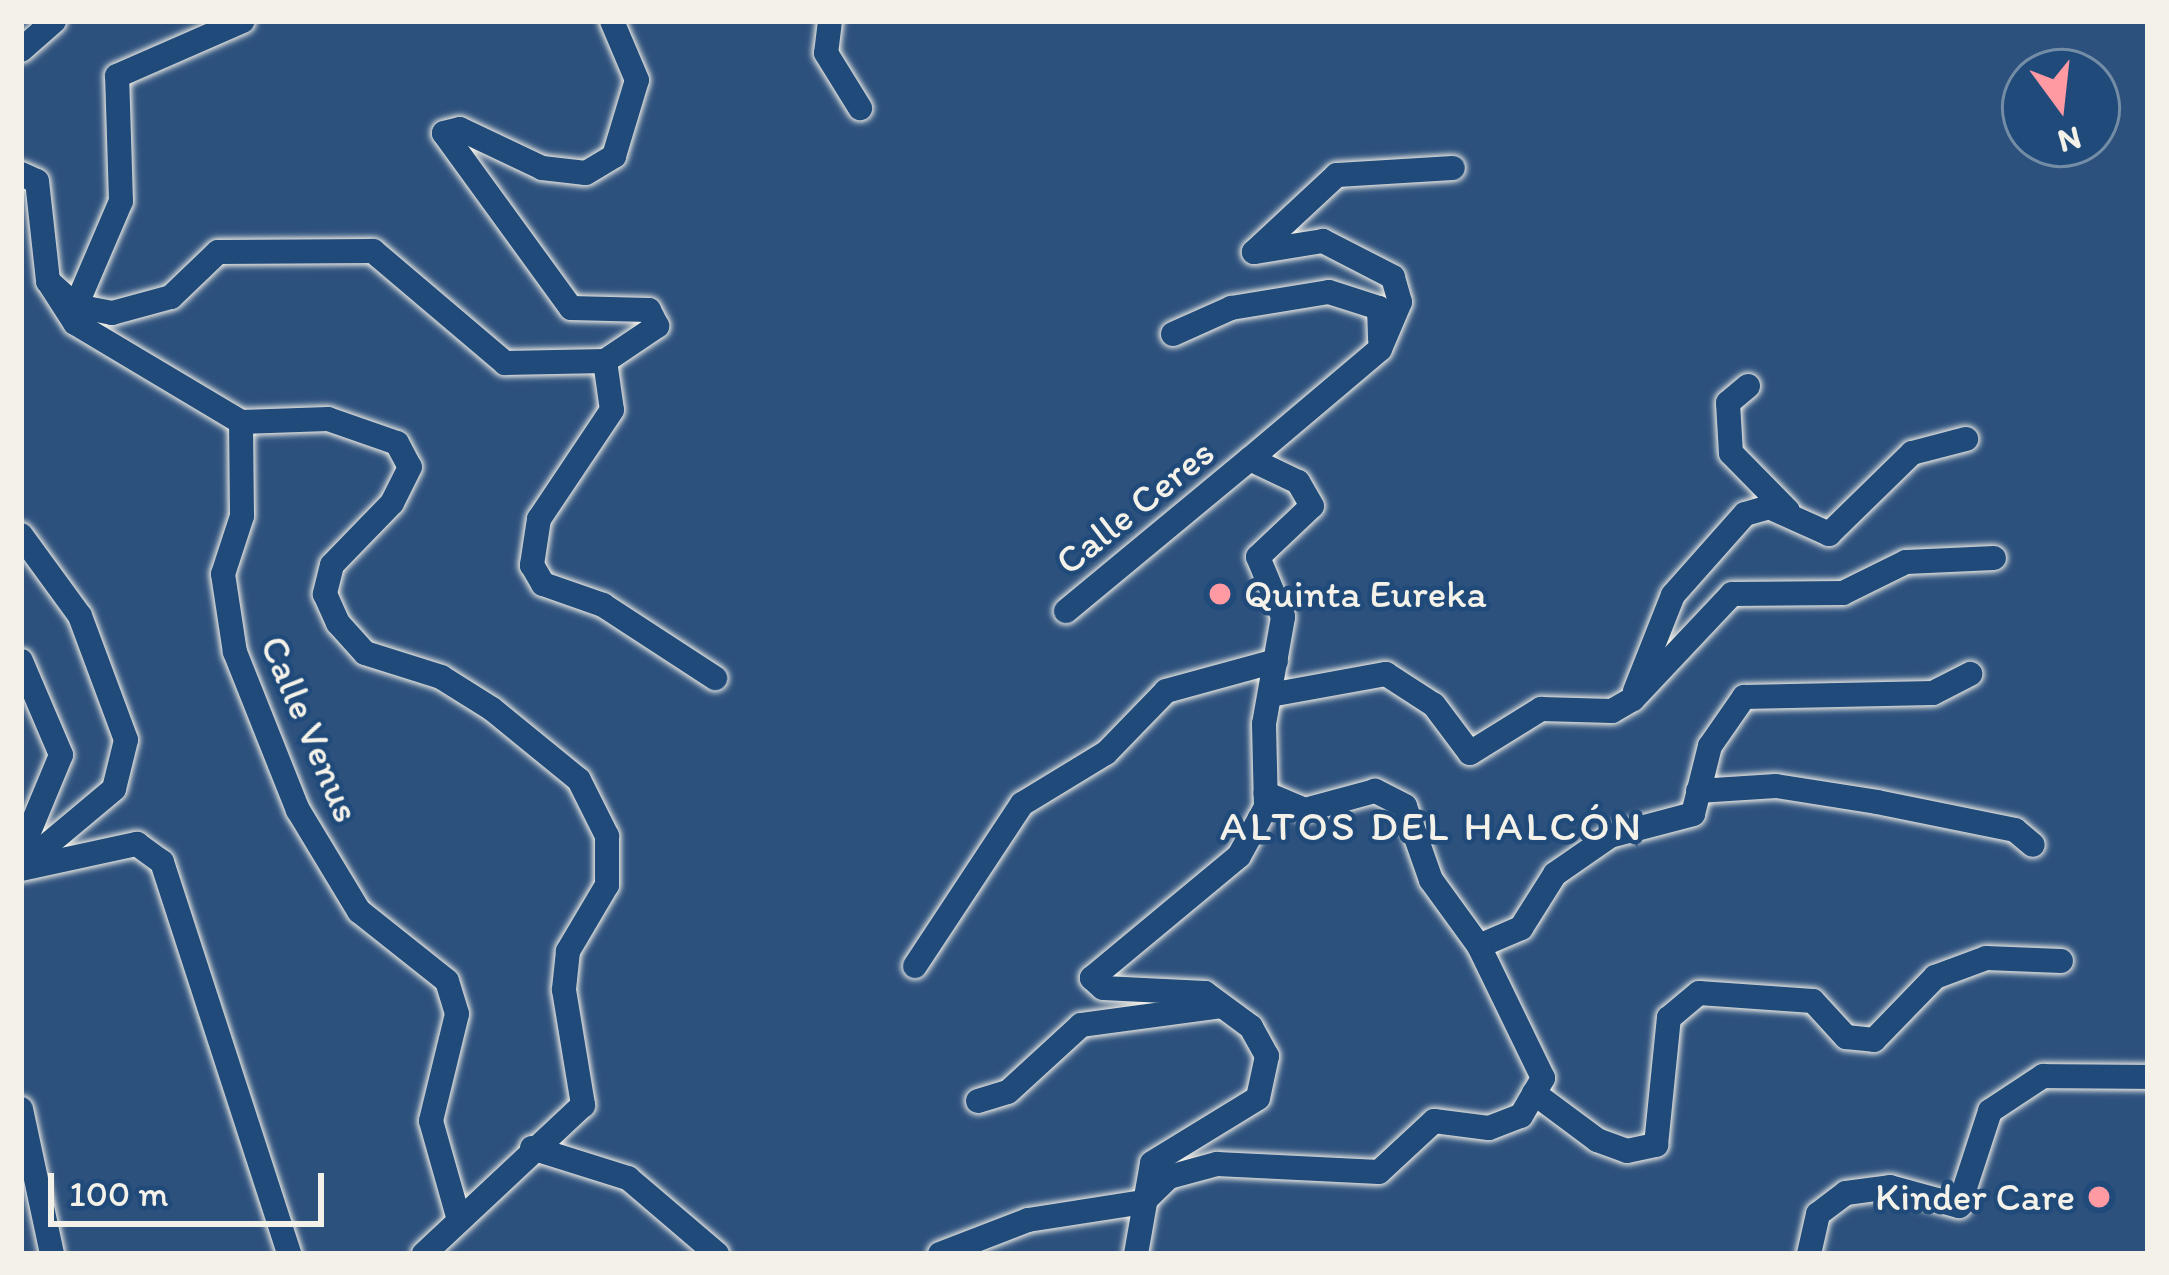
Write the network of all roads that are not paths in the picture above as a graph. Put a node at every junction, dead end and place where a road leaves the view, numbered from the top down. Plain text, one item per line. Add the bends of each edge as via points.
1 (54, 21) edge
2 (243, 21) edge
3 (612, 21) edge
4 (830, 21) edge
5 (21, 50) edge
6 (860, 108) dead end
7 (1453, 167) dead end
8 (21, 174) edge
9 (48, 281) junction
10 (76, 306) junction
11 (1173, 334) dead end
12 (1380, 349) junction
13 (605, 361) junction
14 (1748, 386) dead end
15 (242, 422) junction
16 (1966, 439) dead end
17 (1250, 459) junction
18 (1794, 516) junction
19 (21, 535) edge
20 (1994, 558) dead end
21 (1066, 611) dead end
22 (21, 661) edge
23 (1276, 662) junction
24 (1970, 674) dead end
25 (715, 678) dead end
26 (1270, 695) junction
27 (1634, 699) junction
28 (1698, 791) junction
29 (1265, 793) junction
30 (2033, 844) dead end
31 (21, 850) edge
32 (21, 867) edge
33 (1479, 946) junction
34 (2061, 961) dead end
35 (914, 965) dead end
36 (1223, 1006) junction
37 (2148, 1077) edge
38 (1534, 1093) junction
39 (977, 1101) dead end
40 (21, 1109) edge
41 (532, 1148) junction
42 (26, 1167) edge
43 (1143, 1202) junction
44 (459, 1220) junction
45 (52, 1254) edge
46 (290, 1254) edge
47 (424, 1254) edge
48 (717, 1254) edge
49 (940, 1254) edge
50 (1136, 1254) edge
51 (1809, 1254) edge

1 - 5 street
2 - 10 street via 117,76 122,201
3 - 13 street via 637,80 614,156 586,173 542,168 460,129 444,133 571,308 649,310 657,326
4 - 6 street via 826,52
7 - 12 street via 1337,175 1253,252 1323,241 1393,277 1400,302
8 - 9 street via 37,181
9 - 10 street
9 - 15 street via 75,323
10 - 13 street via 112,313 171,297 218,252 373,251 505,363
11 - 12 street via 1231,308 1329,292 1379,308
12 - 17 street, Calle Ceres
13 - 25 street via 612,410 539,519 532,565 543,584 603,605
14 - 18 street via 1728,403 1731,452
15 - 41 street via 328,419 397,443 410,467 392,503 332,565 326,594 338,623 364,653 441,676 492,709 579,780 607,836 607,885 568,951 564,990 583,1105
15 - 44 street, Calle Venus via 242,516 223,574 235,652 298,810 359,911 447,981 457,1014 431,1121
16 - 18 street via 1912,453 1829,534
17 - 21 street, Calle Ceres
17 - 23 street via 1298,482 1312,506 1258,557 1283,617
18 - 27 street via 1745,514 1673,595
19 - 32 street via 80,616 126,740 114,789
20 - 27 street via 1906,562 1843,592 1732,594
22 - 31 street via 62,755
23 - 26 street
23 - 35 street via 1166,691 1106,753 1022,804
24 - 28 street via 1933,693 1744,697 1710,746
26 - 27 street via 1386,674 1434,704 1470,753 1541,709 1612,711
26 - 29 street
28 - 30 street via 1837,796 2015,830
28 - 33 street via 1693,814 1610,836 1555,874 1521,928
29 - 33 street via 1305,809 1375,791 1405,806 1431,880
29 - 36 street via 1239,856 1092,978 1103,988 1205,993
32 - 46 street via 137,844 162,862
33 - 38 street via 1543,1078
34 - 38 street via 1986,958 1935,977 1874,1040 1846,1037 1813,1000 1699,993 1669,1018 1656,1145 1628,1151 1597,1140
36 - 39 street via 1081,1025 1008,1092
36 - 43 street via 1267,1056 1258,1098 1152,1163
37 - 51 street via 2043,1076 1990,1112 1959,1206 1890,1187 1846,1193 1818,1214
38 - 43 street via 1521,1116 1489,1128 1434,1121 1379,1172 1217,1164 1169,1177
40 - 42 street
41 - 44 street
41 - 48 street via 628,1178
42 - 45 street
43 - 49 street via 1028,1220
43 - 50 street
44 - 47 street

